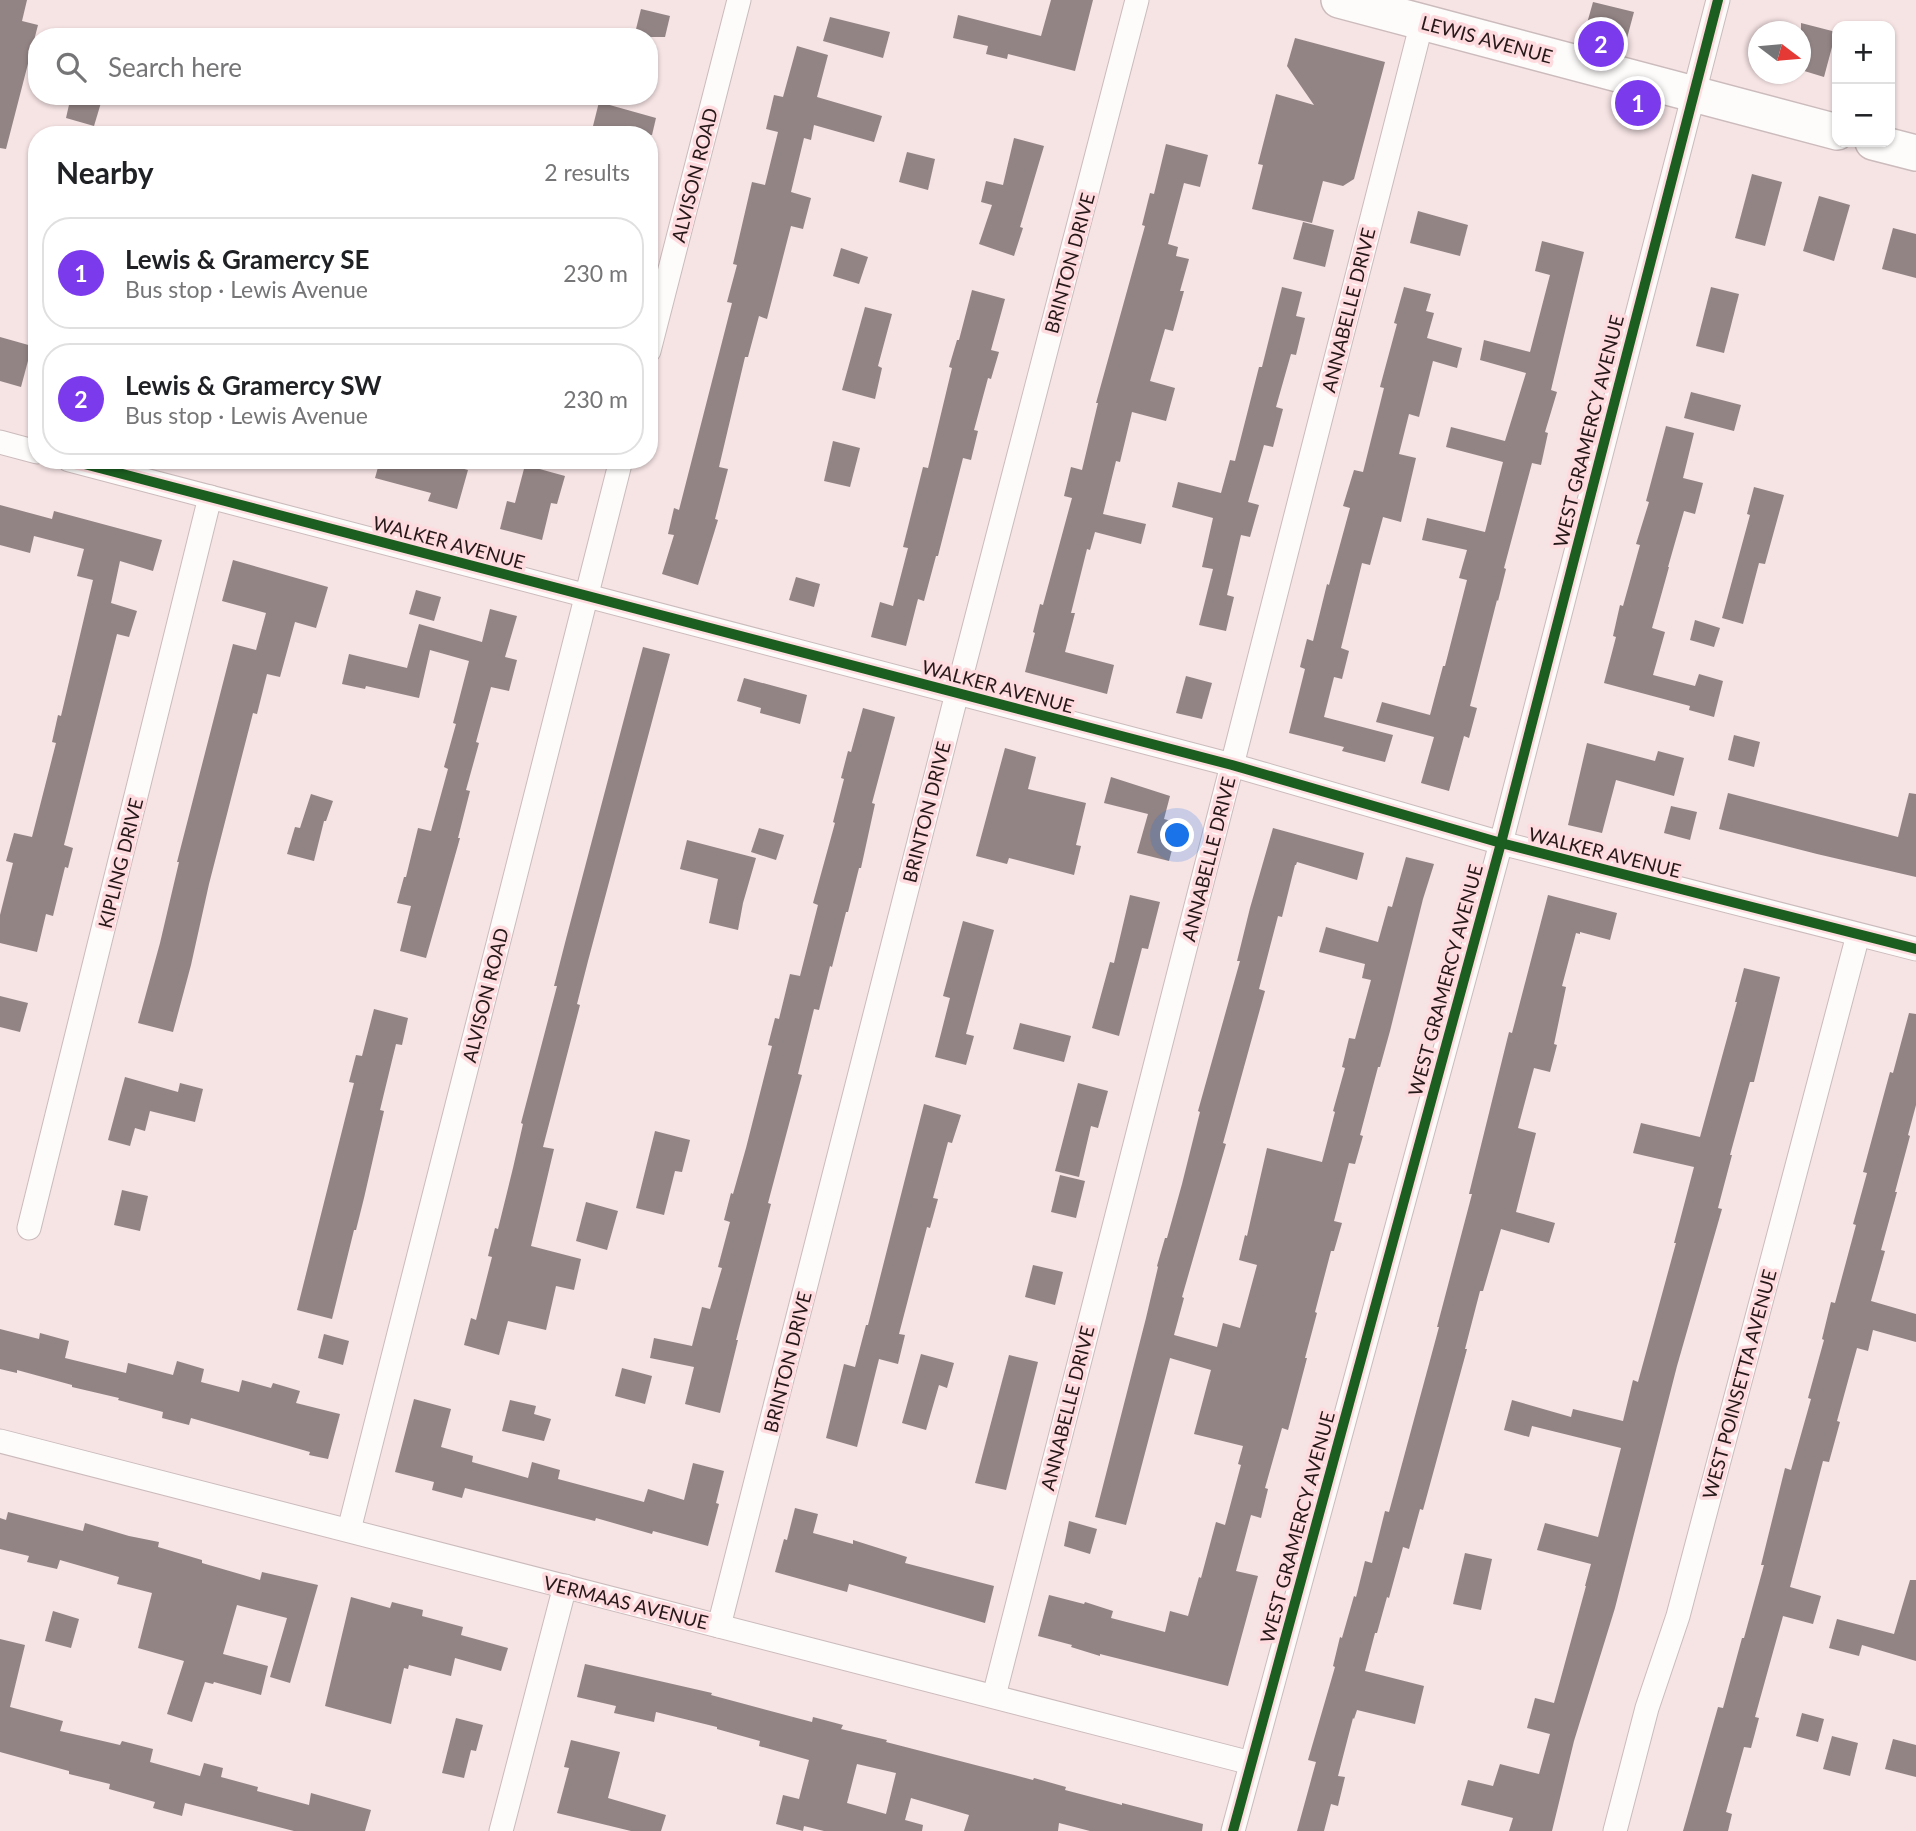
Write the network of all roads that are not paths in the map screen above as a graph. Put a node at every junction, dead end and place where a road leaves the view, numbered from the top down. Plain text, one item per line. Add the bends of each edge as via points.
1 (739, 0) edge
2 (1137, 0) edge
3 (1339, 0) edge
4 (1718, 0) edge
5 (1422, 22) junction
6 (1693, 94) junction
7 (1832, 131) edge
8 (1893, 147) edge
9 (1916, 153) edge
10 (658, 316) edge
11 (0, 442) edge
12 (28, 450) edge
13 (103, 469) edge
14 (619, 469) edge
15 (210, 497) junction
16 (587, 596) junction
17 (957, 693) junction
18 (1232, 765) junction
19 (1501, 843) junction
20 (1858, 934) junction
21 (1916, 949) edge
22 (29, 1228) dead end
23 (0, 1441) edge
24 (349, 1530) junction
25 (565, 1586) junction
26 (719, 1626) junction
27 (994, 1696) junction
28 (1251, 1762) junction
29 (501, 1831) edge
30 (1233, 1831) edge
31 (1615, 1831) edge

1 - 10 street, ALVISON ROAD
2 - 17 street, BRINTON DRIVE
3 - 5 main road, LEWIS AVENUE
4 - 6 street, WEST GRAMERCY AVENUE
5 - 6 main road, LEWIS AVENUE
5 - 18 street, ANNABELLE DRIVE
6 - 7 main road, LEWIS AVENUE
6 - 19 street, WEST GRAMERCY AVENUE
8 - 9 main road
11 - 12 street
13 - 15 street, WALKER AVENUE
14 - 16 street, ALVISON ROAD
15 - 16 street, WALKER AVENUE
15 - 22 street, KIPLING DRIVE
16 - 17 street, WALKER AVENUE
16 - 24 street, ALVISON ROAD
17 - 18 street, WALKER AVENUE
17 - 26 street, BRINTON DRIVE
18 - 19 street, WALKER AVENUE
18 - 27 street, ANNABELLE DRIVE
19 - 20 street, WALKER AVENUE
19 - 28 street, WEST GRAMERCY AVENUE
20 - 21 street, WALKER AVENUE
20 - 31 street, WEST POINSETTA AVENUE via 1681,1604 1647,1708
23 - 24 street, VERMAAS AVENUE
24 - 25 street, VERMAAS AVENUE
25 - 26 street, VERMAAS AVENUE
25 - 29 street
26 - 27 street, VERMAAS AVENUE
27 - 28 street, VERMAAS AVENUE
28 - 30 street, WEST GRAMERCY AVENUE

